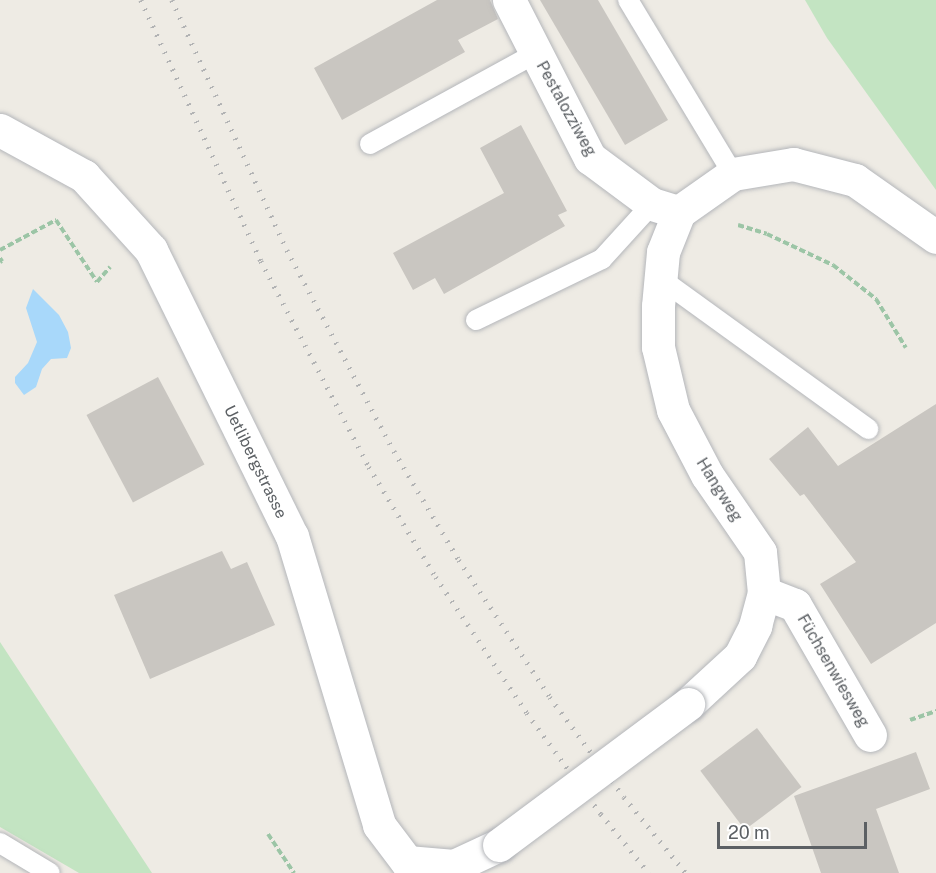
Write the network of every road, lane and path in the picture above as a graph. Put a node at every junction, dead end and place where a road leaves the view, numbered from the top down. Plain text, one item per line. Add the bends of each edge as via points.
1 (509, 0) edge
2 (628, 0) edge
3 (536, 53) junction
4 (0, 130) edge
5 (370, 144) dead end
6 (733, 174) junction
7 (665, 208) junction
8 (139, 237) junction
9 (936, 237) edge
10 (0, 250) edge
11 (661, 279) junction
12 (476, 320) dead end
13 (906, 348) dead end
14 (868, 429) dead end
15 (764, 593) junction
16 (870, 735) dead end
17 (268, 834) dead end
18 (0, 843) edge
19 (407, 862) joint
20 (50, 873) edge
21 (294, 873) edge

1 - 3 street, Pestalozziweg
2 - 6 lane
3 - 5 lane
3 - 7 street, Pestalozziweg via 590,158
4 - 8 street, Uetlibergstrasse via 84,176
6 - 7 street
6 - 9 street via 793,164 855,180
7 - 11 street, Hangweg
7 - 12 lane via 602,260
7 - 13 path via 767,234 833,265 876,299
8 - 10 path via 97,282 56,220
8 - 19 street, Uetlibergstrasse via 151,250 292,536 379,825
11 - 14 lane
11 - 15 street, Hangweg via 658,347 673,410 707,475 760,552
15 - 16 street, Füchsenwiesweg via 795,605
15 - 19 street, Hangweg, bridge via 755,626 740,656 688,704 499,846 454,866
17 - 21 path
18 - 20 lane

